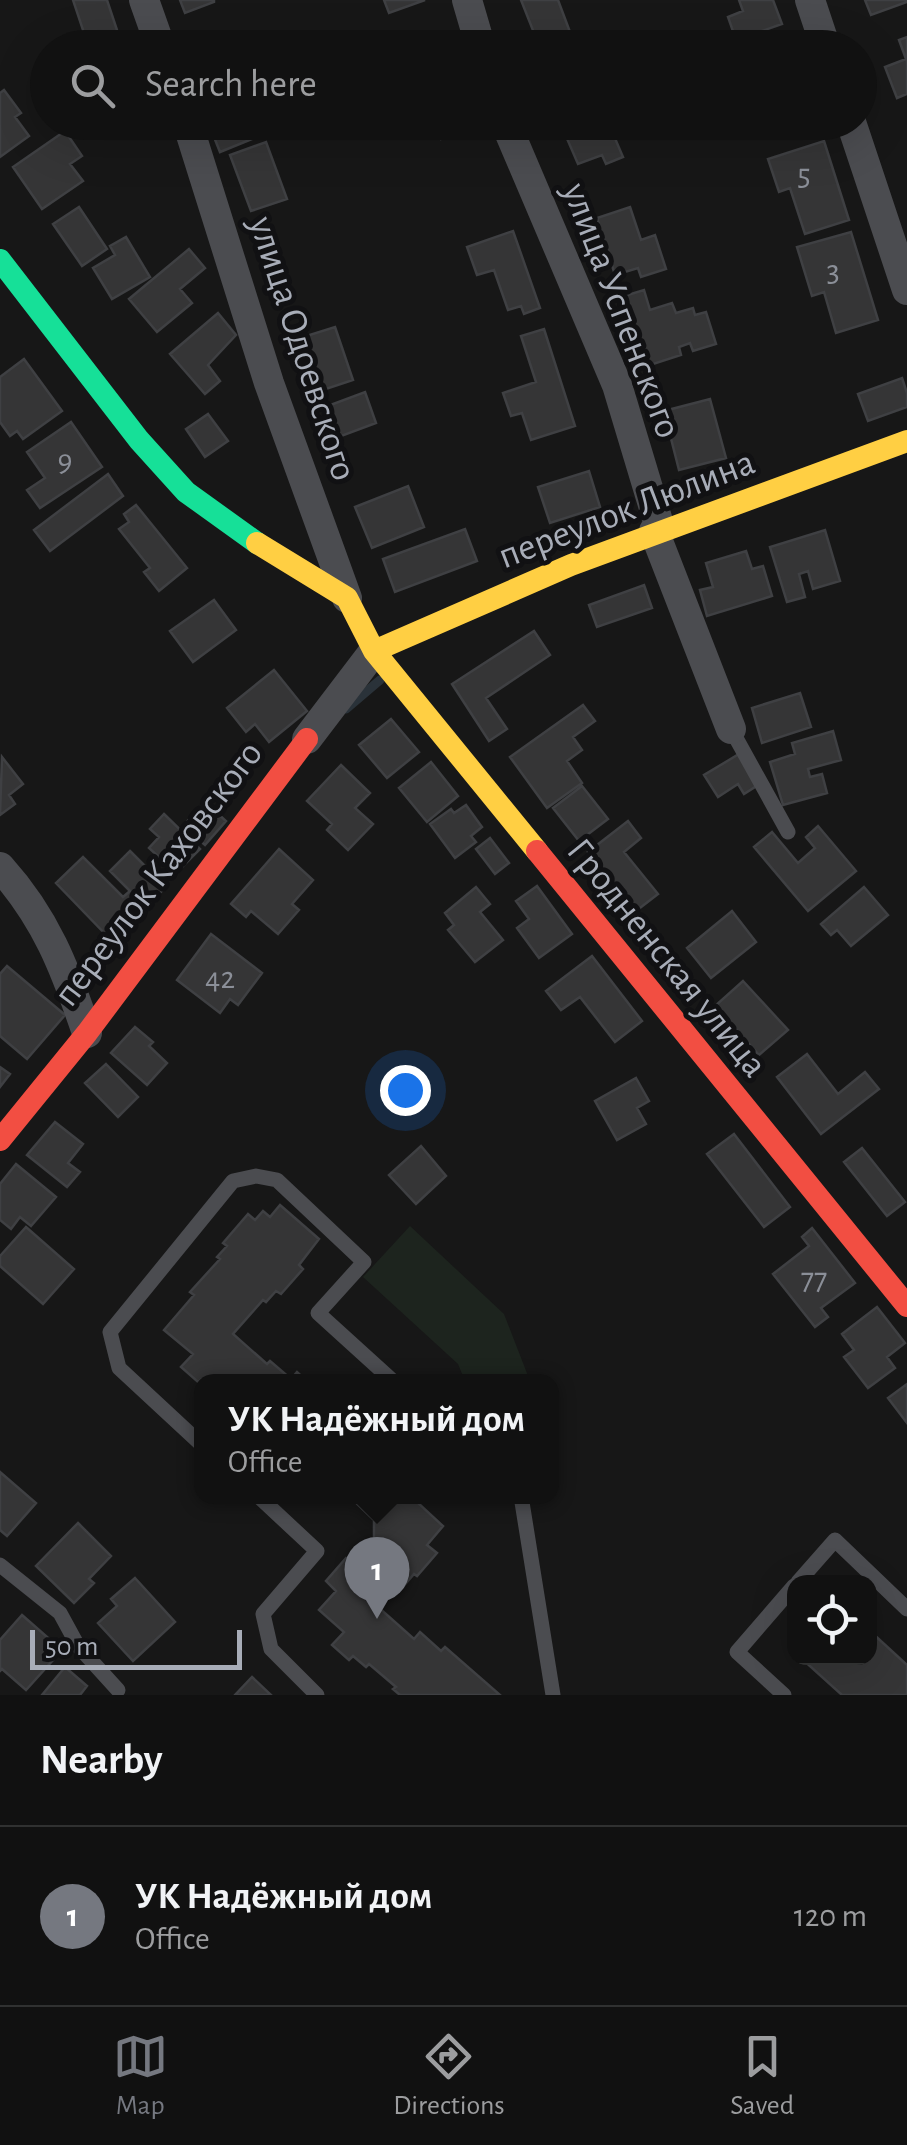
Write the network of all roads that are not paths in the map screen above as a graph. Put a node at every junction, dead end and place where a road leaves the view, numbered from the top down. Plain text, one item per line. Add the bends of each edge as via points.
1 (144, 0) edge
2 (467, 0) edge
3 (810, 0) edge
4 (155, 30) edge
5 (476, 30) edge
6 (820, 30) edge
7 (193, 140) edge
8 (513, 140) edge
9 (857, 140) edge
10 (0, 260) edge
11 (907, 290) edge
12 (907, 441) edge
13 (657, 529) junction
14 (347, 598) junction
15 (374, 651) junction
16 (731, 729) joint
17 (307, 739) joint
18 (788, 832) dead end
19 (0, 867) edge
20 (87, 1033) junction
21 (0, 1140) edge
22 (907, 1306) edge
23 (385, 1374) edge
24 (194, 1438) edge
25 (267, 1504) edge
26 (523, 1504) edge
27 (0, 1566) edge
28 (804, 1575) edge
29 (871, 1575) edge
30 (877, 1581) edge
31 (787, 1594) edge
32 (907, 1609) edge
33 (121, 1693) edge
34 (317, 1695) edge
35 (553, 1695) edge
36 (784, 1695) edge

1 - 4 street
2 - 5 street
3 - 6 street
7 - 14 street, улица Одоевского via 269,383
8 - 13 street, улица Успенского via 618,385
9 - 11 street
10 - 14 street via 186,492 280,560
12 - 13 street, переулок Люлина
13 - 15 street, переулок Люлина
13 - 16 street
14 - 15 street, Гродненская улица
15 - 17 street, переулок Каховского
15 - 22 street, Гродненская улица
16 - 18 lane
17 - 20 street, переулок Каховского
19 - 20 street via 23,892 63,960
20 - 21 street, переулок Каховского
23 - 24 lane via 318,1313 364,1262 277,1180 233,1181 110,1332 119,1368
25 - 34 lane via 318,1551 263,1614 270,1650
26 - 35 lane
27 - 33 lane via 60,1613 78,1646
28 - 29 lane via 834,1540
30 - 32 lane
31 - 36 lane via 737,1652

